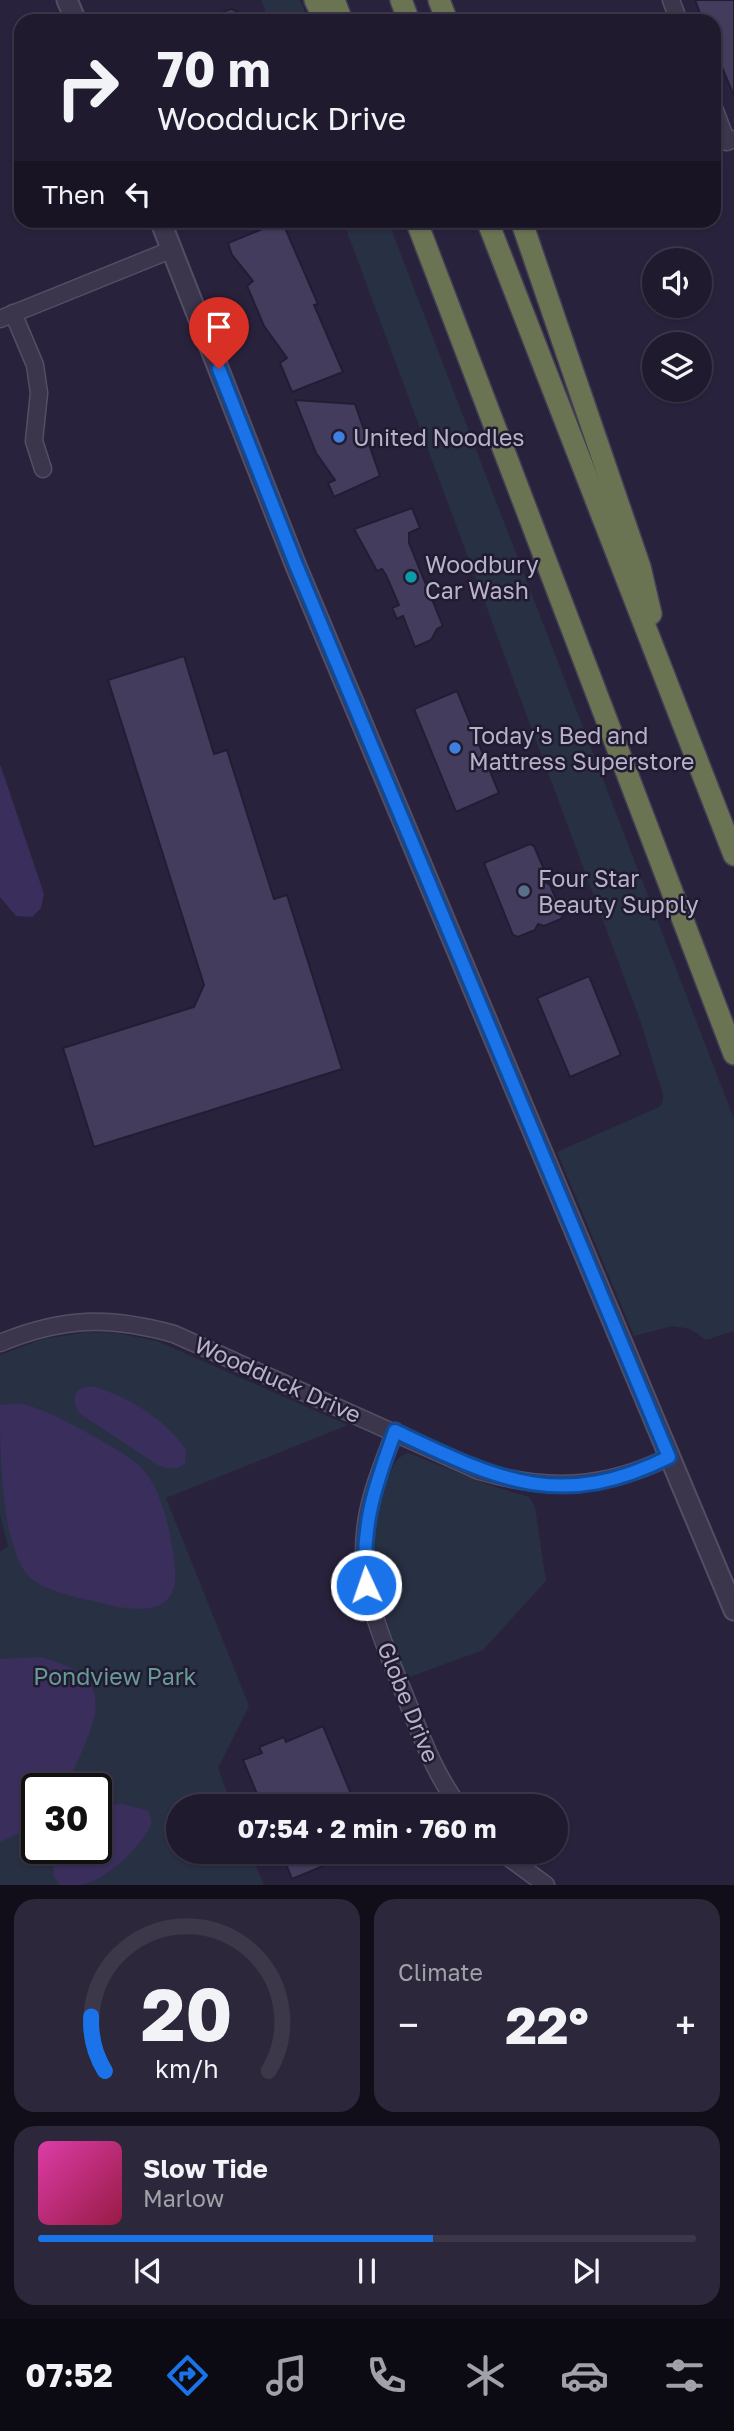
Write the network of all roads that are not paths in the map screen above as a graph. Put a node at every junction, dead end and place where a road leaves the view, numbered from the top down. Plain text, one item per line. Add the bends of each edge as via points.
1 (721, 121) edge
2 (731, 140) edge
3 (164, 228) edge
4 (417, 228) edge
5 (490, 228) edge
6 (524, 228) edge
7 (173, 249) junction
8 (7, 316) edge
9 (43, 469) dead end
10 (669, 691) junction
11 (734, 855) edge
12 (734, 1054) edge
13 (0, 1343) edge
14 (395, 1431) junction
15 (669, 1457) junction
16 (734, 1610) edge
17 (450, 1794) edge
18 (518, 1864) edge
19 (547, 1885) edge

1 - 2 street
3 - 7 street
4 - 12 highway
5 - 10 highway
6 - 10 highway via 640,567
7 - 8 street
7 - 15 street via 296,565
8 - 9 street via 35,365 39,393 34,441
10 - 11 highway
13 - 14 street, Woodduck Drive via 29,1331 79,1321 144,1326 174,1334
14 - 15 street, Woodduck Drive via 479,1471 547,1486 615,1477
14 - 17 street, Globe Drive via 369,1509 366,1585 425,1746
15 - 16 street
18 - 19 street

